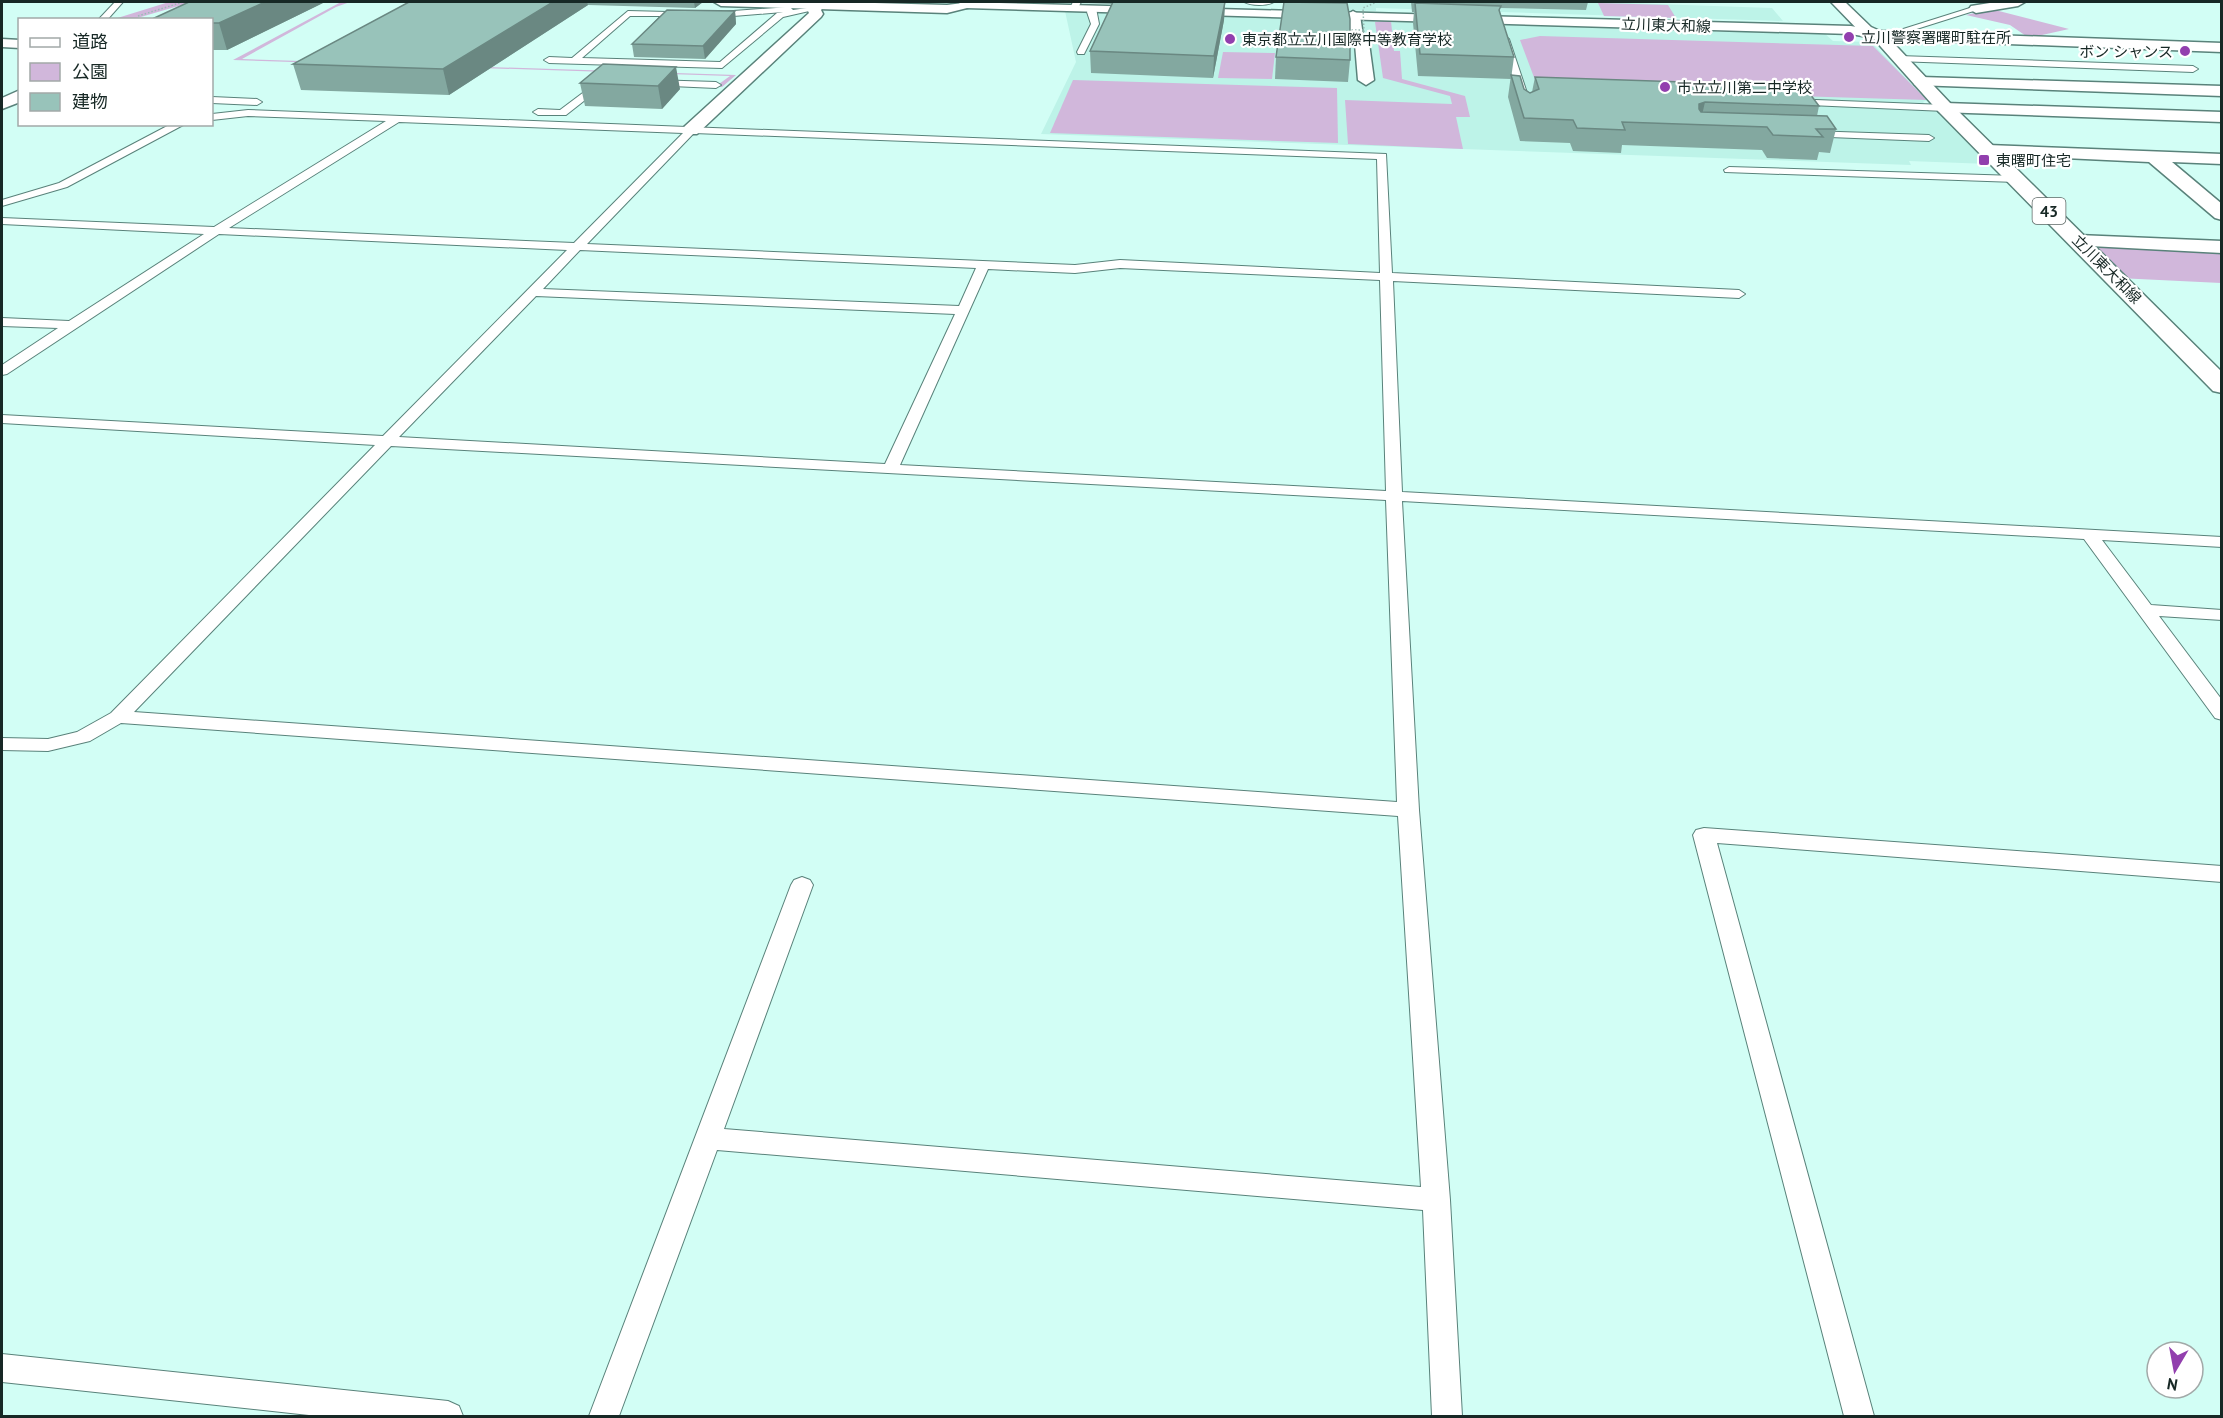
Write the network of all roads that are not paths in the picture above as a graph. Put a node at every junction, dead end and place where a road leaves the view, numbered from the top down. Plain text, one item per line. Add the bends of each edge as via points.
1 (119, 2) edge
2 (721, 2) edge
3 (1248, 2) edge
4 (1838, 2) edge
5 (2018, 2) edge
6 (967, 3) edge
7 (1075, 4) edge
8 (1959, 4) dead end
9 (811, 5) edge
10 (1270, 6) edge
11 (1092, 8) junction
12 (1976, 9) junction
13 (104, 18) edge
14 (665, 18) junction
15 (675, 18) edge
16 (775, 19) junction
17 (1351, 23) junction
18 (1502, 30) edge
19 (2189, 33) dead end
20 (648, 34) edge
21 (1882, 36) junction
22 (2, 43) edge
23 (18, 44) edge
24 (2153, 45) junction
25 (2222, 48) edge
26 (1081, 52) dead end
27 (626, 55) dead end
28 (1899, 59) junction
29 (549, 60) dead end
30 (574, 61) junction
31 (618, 62) junction
32 (2193, 69) junction
33 (642, 79) edge
34 (1366, 80) dead end
35 (615, 81) edge
36 (720, 82) dead end
37 (1921, 82) junction
38 (2222, 90) edge
39 (1522, 93) junction
40 (1534, 94) edge
41 (18, 96) edge
42 (213, 100) edge
43 (1782, 101) edge
44 (1804, 102) junction
45 (271, 103) dead end
46 (2, 104) edge
47 (1945, 108) junction
48 (1528, 110) edge
49 (529, 112) dead end
50 (213, 117) edge
51 (2222, 117) edge
52 (398, 118) junction
53 (176, 126) edge
54 (1822, 126) junction
55 (691, 130) junction
56 (1793, 133) edge
57 (1929, 138) dead end
58 (1988, 150) junction
59 (2152, 156) junction
60 (2222, 159) edge
61 (1729, 170) dead end
62 (2016, 179) junction
63 (2, 203) edge
64 (2222, 214) edge
65 (2, 221) edge
66 (214, 232) junction
67 (2078, 241) junction
68 (579, 246) junction
69 (2222, 247) edge
70 (984, 265) junction
71 (1385, 277) junction
72 (533, 292) junction
73 (1739, 294) dead end
74 (963, 310) junction
75 (2, 322) edge
76 (71, 325) junction
77 (2, 371) edge
78 (2222, 386) edge
79 (2, 419) edge
80 (387, 442) junction
81 (891, 468) junction
82 (1394, 495) junction
83 (2089, 534) junction
84 (2222, 542) edge
85 (2145, 610) junction
86 (2222, 615) edge
87 (2222, 714) edge
88 (118, 717) junction
89 (6, 749) edge
90 (1408, 810) junction
91 (2222, 874) edge
92 (802, 885) dead end
93 (708, 1138) junction
94 (1436, 1200) junction
95 (2, 1368) edge
96 (448, 1416) edge
97 (604, 1416) edge
98 (1447, 1416) edge
99 (1859, 1416) edge

1 - 13 lane
2 - 9 street, 立川東大和線
3 - 10 lane
4 - 21 street via 1866,30
5 - 12 street
6 - 7 street, 立川東大和線
6 - 9 street, 立川東大和線 via 947,9
7 - 11 street, 立川東大和線
8 - 12 lane
9 - 16 lane
9 - 16 lane via 698,17
9 - 55 street via 816,14
10 - 11 street, 立川東大和線
10 - 17 street, 立川東大和線
11 - 26 lane via 1095,24
12 - 21 lane
14 - 15 lane
14 - 20 lane
14 - 30 lane via 668,14 628,13
16 - 31 lane via 722,65
17 - 21 street, 立川東大和線 via 1434,13 1851,30
17 - 34 street via 1362,43
18 - 39 lane
19 - 24 street
21 - 24 street
21 - 28 street, 立川東大和線 / 43
22 - 23 street
24 - 25 street
24 - 32 street
27 - 31 lane
28 - 32 lane
28 - 37 street, 立川東大和線 / 43
29 - 30 lane
30 - 31 lane
32 - 38 street
33 - 36 lane
35 - 49 lane via 602,78 562,113
37 - 38 street
37 - 47 street, 立川東大和線 / 43
39 - 40 lane
39 - 48 lane
41 - 46 street
42 - 45 lane
43 - 44 lane
44 - 47 lane
44 - 54 lane
47 - 51 street
47 - 58 street, 立川東大和線 / 43
50 - 52 lane via 248,113
52 - 55 lane
52 - 66 lane
53 - 63 lane via 63,185
54 - 56 lane
54 - 57 lane
55 - 68 lane
55 - 71 lane via 1382,156
58 - 59 street
58 - 62 street, 立川東大和線 / 43
59 - 60 street
59 - 64 street
61 - 62 lane
62 - 67 street, 立川東大和線 / 43
65 - 66 lane
66 - 68 lane
66 - 76 lane
67 - 69 street
67 - 78 street, 立川東大和線 / 43
68 - 70 lane
68 - 72 lane
70 - 71 lane via 1074,269 1120,264
70 - 74 lane
71 - 73 lane
71 - 82 lane
72 - 74 lane
72 - 80 lane
74 - 81 lane
75 - 76 lane
76 - 77 lane
79 - 80 lane
80 - 81 lane
80 - 88 lane
81 - 82 lane
82 - 83 lane
82 - 90 lane
83 - 84 lane
83 - 85 lane
85 - 86 lane
85 - 87 lane
88 - 89 lane via 83,737
88 - 90 lane
90 - 94 lane
91 - 99 lane via 1704,835
92 - 93 lane
93 - 94 lane
93 - 97 lane
94 - 98 lane
95 - 96 lane

